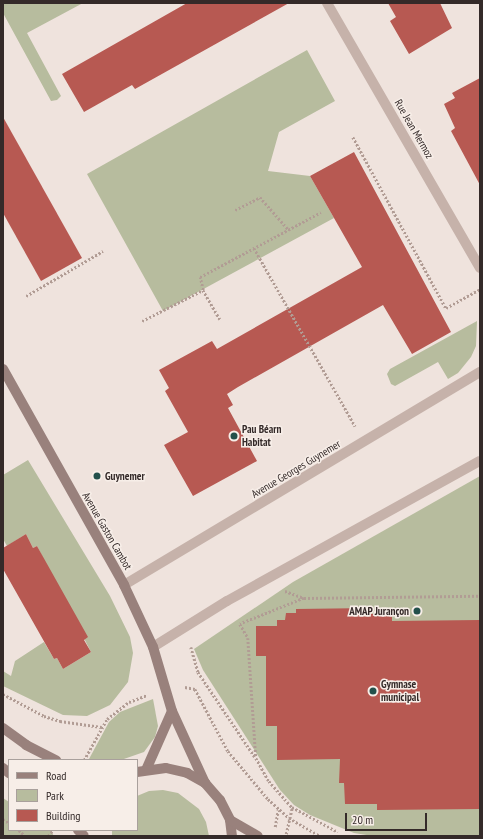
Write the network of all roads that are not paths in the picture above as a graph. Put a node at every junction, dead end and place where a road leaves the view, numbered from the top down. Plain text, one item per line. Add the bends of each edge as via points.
1 (327, 3) edge
2 (480, 268) edge
3 (3, 370) edge
4 (480, 372) edge
5 (480, 462) edge
6 (124, 585) junction
7 (153, 647) junction
8 (172, 711) junction
9 (3, 728) edge
10 (54, 759) edge
11 (141, 771) edge
12 (205, 783) junction
13 (230, 820) junction
14 (232, 836) edge
15 (258, 836) edge

1 - 2 street, Rue Jean Mermoz
3 - 6 street, Avenue Gaston Cambot
4 - 6 street, Avenue Georges Guynemer
5 - 7 street via 262,582
6 - 7 street, Avenue Gaston Cambot
7 - 8 street, Avenue Gaston Cambot
8 - 11 street
8 - 12 street, Avenue Gaston Cambot
9 - 10 street via 26,745
11 - 12 street via 166,768 187,773
12 - 13 street via 220,800
13 - 14 street
13 - 15 street

